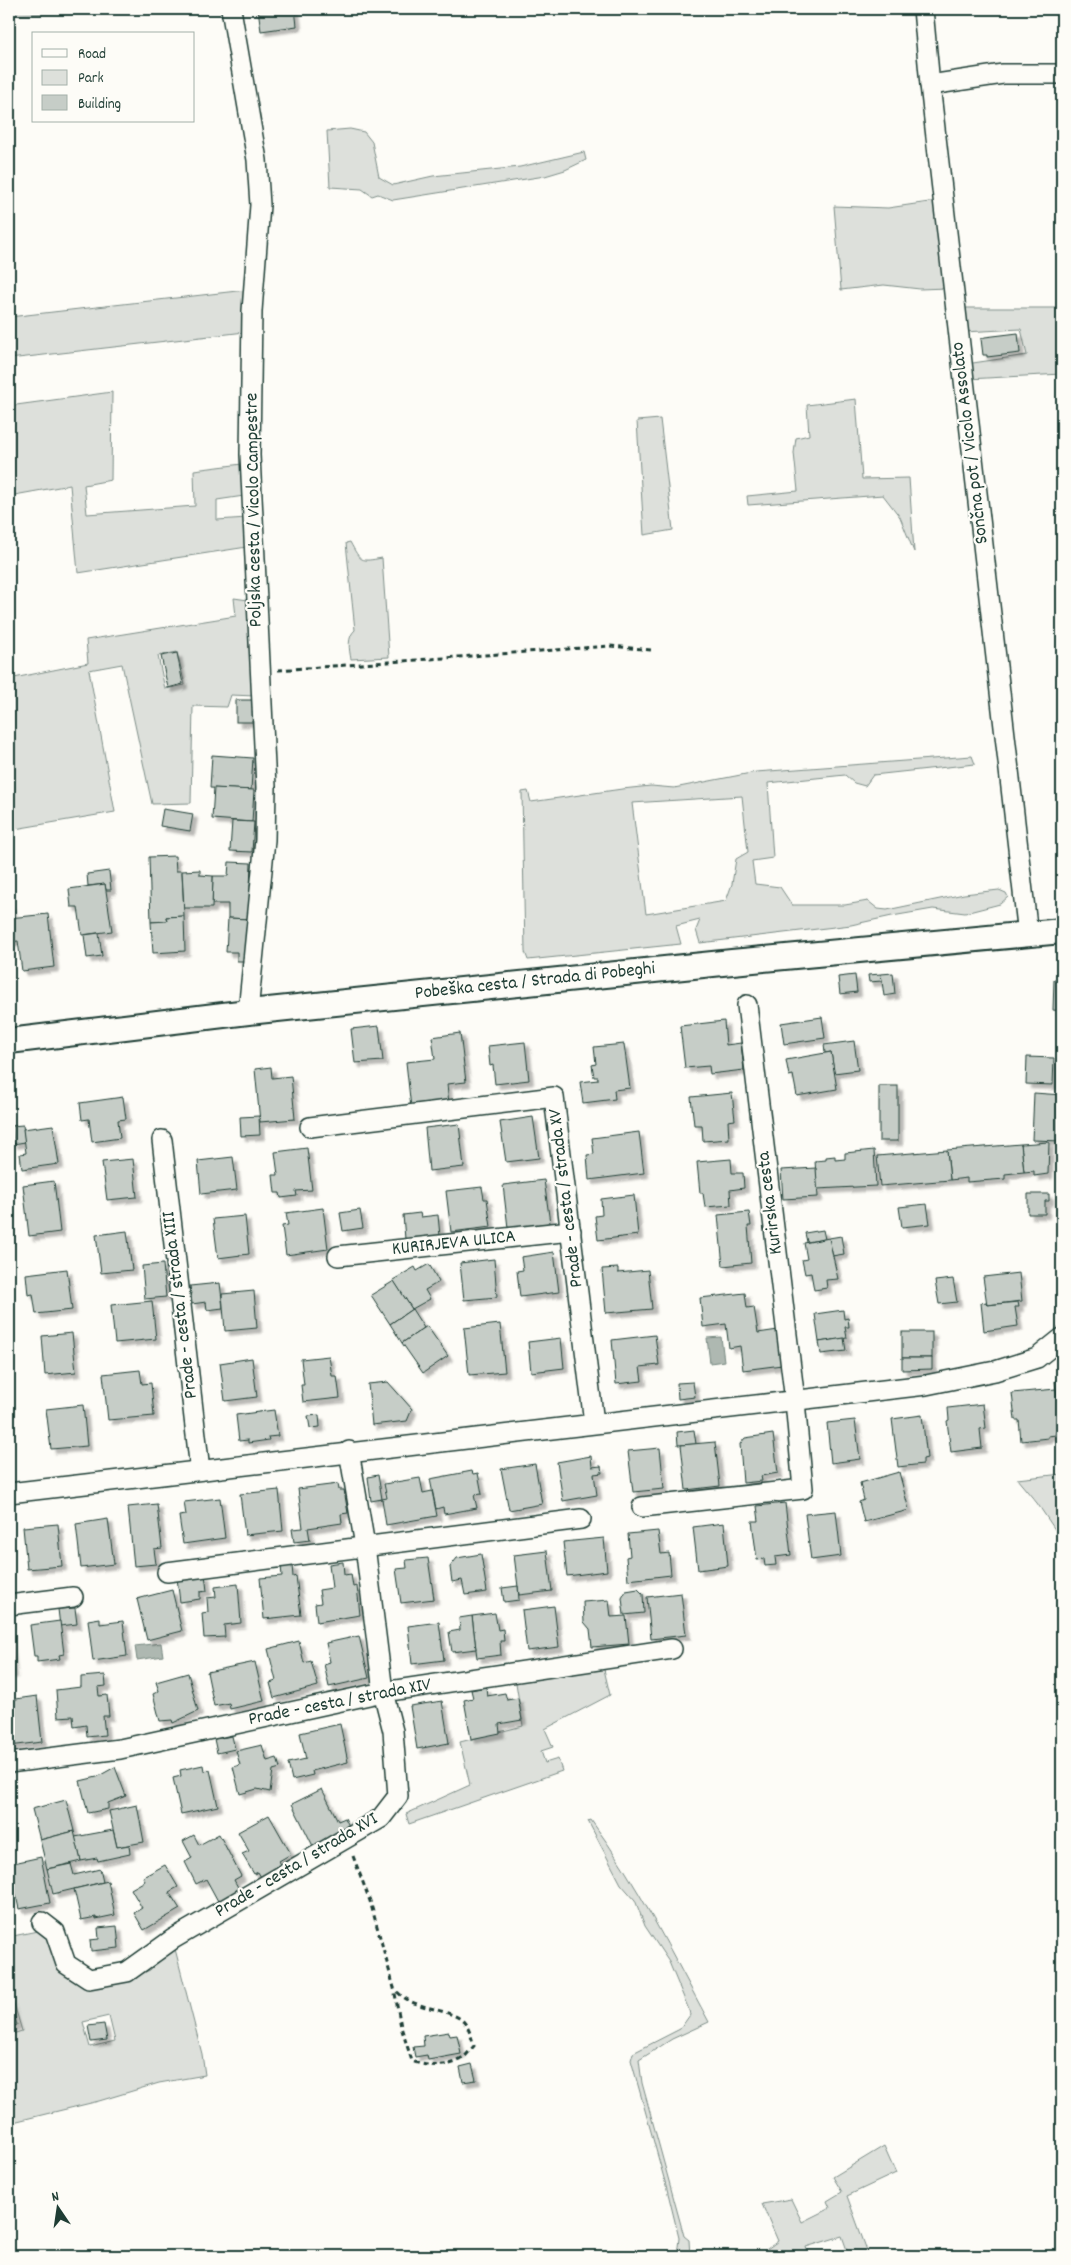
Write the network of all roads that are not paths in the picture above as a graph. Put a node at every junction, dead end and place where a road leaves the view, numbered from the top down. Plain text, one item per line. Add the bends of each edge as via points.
1 (230, 9) edge
2 (923, 9) edge
3 (1062, 74) edge
4 (930, 85) junction
5 (1062, 931) edge
6 (1028, 935) junction
7 (747, 1004) dead end
8 (248, 1012) junction
9 (9, 1041) edge
10 (310, 1127) dead end
11 (162, 1140) dead end
12 (571, 1231) junction
13 (338, 1256) dead end
14 (1062, 1338) edge
15 (795, 1401) junction
16 (594, 1423) junction
17 (350, 1451) junction
18 (200, 1470) junction
19 (9, 1493) edge
20 (642, 1507) dead end
21 (581, 1519) dead end
22 (365, 1546) junction
23 (167, 1572) dead end
24 (73, 1597) dead end
25 (9, 1605) edge
26 (672, 1649) dead end
27 (383, 1692) junction
28 (9, 1763) edge
29 (42, 1922) dead end

1 - 8 street, Poljska cesta / Vicolo Campestre via 257,160 260,206 252,311 250,455 266,777 265,840
2 - 4 street, Sončna pot / Vicolo Assolato
3 - 4 street via 1003,74
4 - 6 street, Sončna pot / Vicolo Assolato
5 - 6 street, Pobeška cesta / Strada di Pobeghi
6 - 8 street, Pobeška cesta / Strada di Pobeghi
7 - 15 street, Kurirska cesta
8 - 9 street, Pobeška cesta / Strada di Pobeghi
10 - 12 street, Prade - cesta / strada XV via 554,1098
11 - 18 street, Prade - cesta / strada XIII
12 - 13 street, KURIRJEVA ULICA
12 - 16 street, Prade - cesta / strada XV
14 - 15 street via 1036,1358 995,1371 926,1384
15 - 16 street
15 - 20 street, Kurirska cesta via 803,1489
16 - 17 street
17 - 18 street
17 - 22 street, Prade - cesta / strada XVI
18 - 19 street
21 - 22 street
22 - 23 street
22 - 27 street, Prade - cesta / strada XVI
24 - 25 street
26 - 27 street, Prade - cesta / strada XIV
27 - 28 street, Prade - cesta / strada XIV via 120,1748
27 - 29 street, Prade - cesta / strada XVI via 393,1731 398,1796 381,1818 173,1939 127,1972 89,1979 66,1964 55,1932

